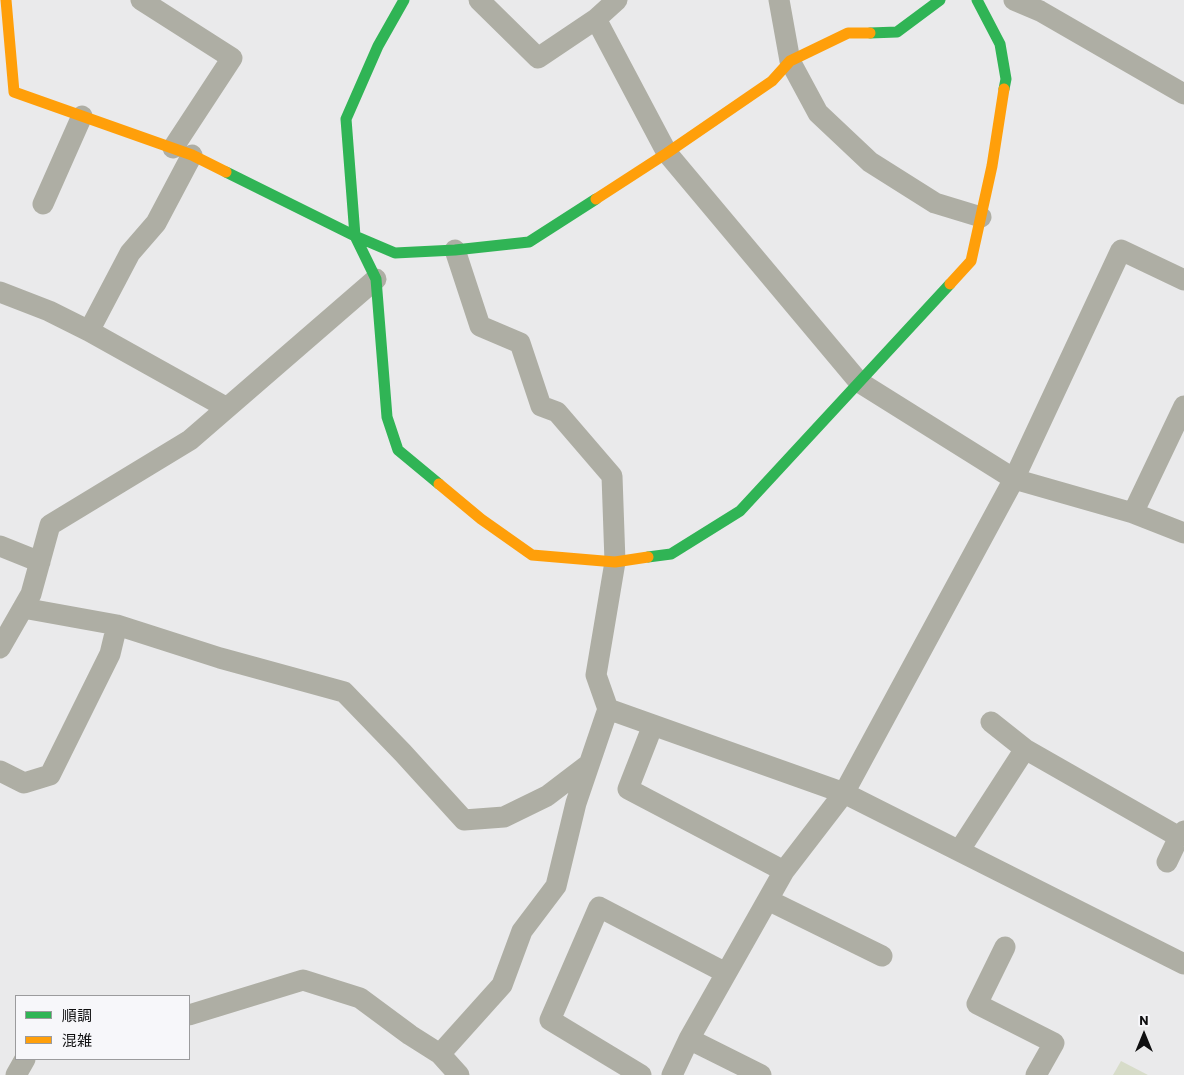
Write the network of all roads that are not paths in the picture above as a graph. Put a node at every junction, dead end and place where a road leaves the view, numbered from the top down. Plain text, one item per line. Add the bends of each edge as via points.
1 (6, 0) edge
2 (141, 0) edge
3 (404, 0) edge
4 (479, 0) edge
5 (616, 0) edge
6 (779, 0) edge
7 (940, 0) edge
8 (977, 0) edge
9 (1014, 0) edge
10 (596, 19) junction
11 (790, 61) junction
12 (1184, 94) edge
13 (82, 116) junction
14 (182, 151) junction
15 (667, 153) junction
16 (43, 204) dead end
17 (981, 217) junction
18 (355, 236) junction
19 (456, 250) junction
20 (376, 278) junction
21 (1184, 280) edge
22 (0, 292) edge
23 (89, 331) junction
24 (859, 382) junction
25 (1184, 406) edge
26 (226, 408) junction
27 (1014, 479) junction
28 (1133, 513) junction
29 (1184, 533) edge
30 (0, 546) edge
31 (40, 562) junction
32 (616, 562) junction
33 (23, 608) junction
34 (117, 625) junction
35 (0, 648) edge
36 (608, 709) junction
37 (990, 722) dead end
38 (653, 725) junction
39 (1025, 749) junction
40 (590, 764) junction
41 (0, 771) edge
42 (844, 793) junction
43 (1182, 834) edge
44 (959, 851) junction
45 (1167, 862) dead end
46 (784, 871) junction
47 (768, 900) junction
48 (1005, 947) dead end
49 (882, 956) dead end
50 (1184, 964) edge
51 (726, 973) junction
52 (190, 1016) edge
53 (689, 1038) junction
54 (440, 1054) junction
55 (24, 1060) edge
56 (16, 1075) edge
57 (459, 1075) edge
58 (641, 1075) edge
59 (672, 1075) edge
60 (761, 1075) edge
61 (1036, 1075) edge

1 - 13 street via 14,92
2 - 14 street via 232,58
3 - 18 street via 378,46 346,120
4 - 10 street via 538,58
5 - 10 street
6 - 11 street
7 - 11 street via 897,32 848,32
8 - 17 street via 1000,44 1006,79
9 - 12 street via 1040,11
10 - 15 street
11 - 15 street via 772,81
11 - 17 street via 818,113 870,162 935,203
13 - 14 street
13 - 16 street
14 - 18 street
14 - 23 street via 156,223 130,253
15 - 19 street via 529,242
15 - 24 street
17 - 24 street via 971,261
18 - 19 street via 395,253
18 - 20 street
19 - 32 street via 480,326 520,343 541,406 557,412 612,476
20 - 26 street
20 - 32 street via 386,418 398,450 481,519 532,555
21 - 27 street via 1121,250
22 - 23 street
23 - 26 street
24 - 27 street
24 - 32 street via 740,511 671,554
25 - 28 street
26 - 31 street via 190,440 50,525
27 - 28 street
27 - 42 street
28 - 29 street
30 - 31 street
31 - 33 street via 31,594
32 - 36 street via 596,675
33 - 34 street
33 - 35 street
34 - 40 street via 344,692 464,820 504,817 547,796
34 - 41 street via 110,654 50,775 24,783
36 - 38 street
36 - 40 street
37 - 39 street
38 - 42 street
38 - 46 street via 628,789
39 - 43 street
39 - 44 street
40 - 54 street via 576,803 556,886 522,931 502,985
42 - 44 street
42 - 46 street
43 - 45 street
44 - 50 street
46 - 47 street
47 - 49 street
47 - 51 street
48 - 61 street via 977,1004 1054,1043
51 - 53 street
51 - 58 street via 599,907 550,1020
52 - 54 street via 303,980 360,998
53 - 59 street
53 - 60 street
54 - 57 street
55 - 56 street

